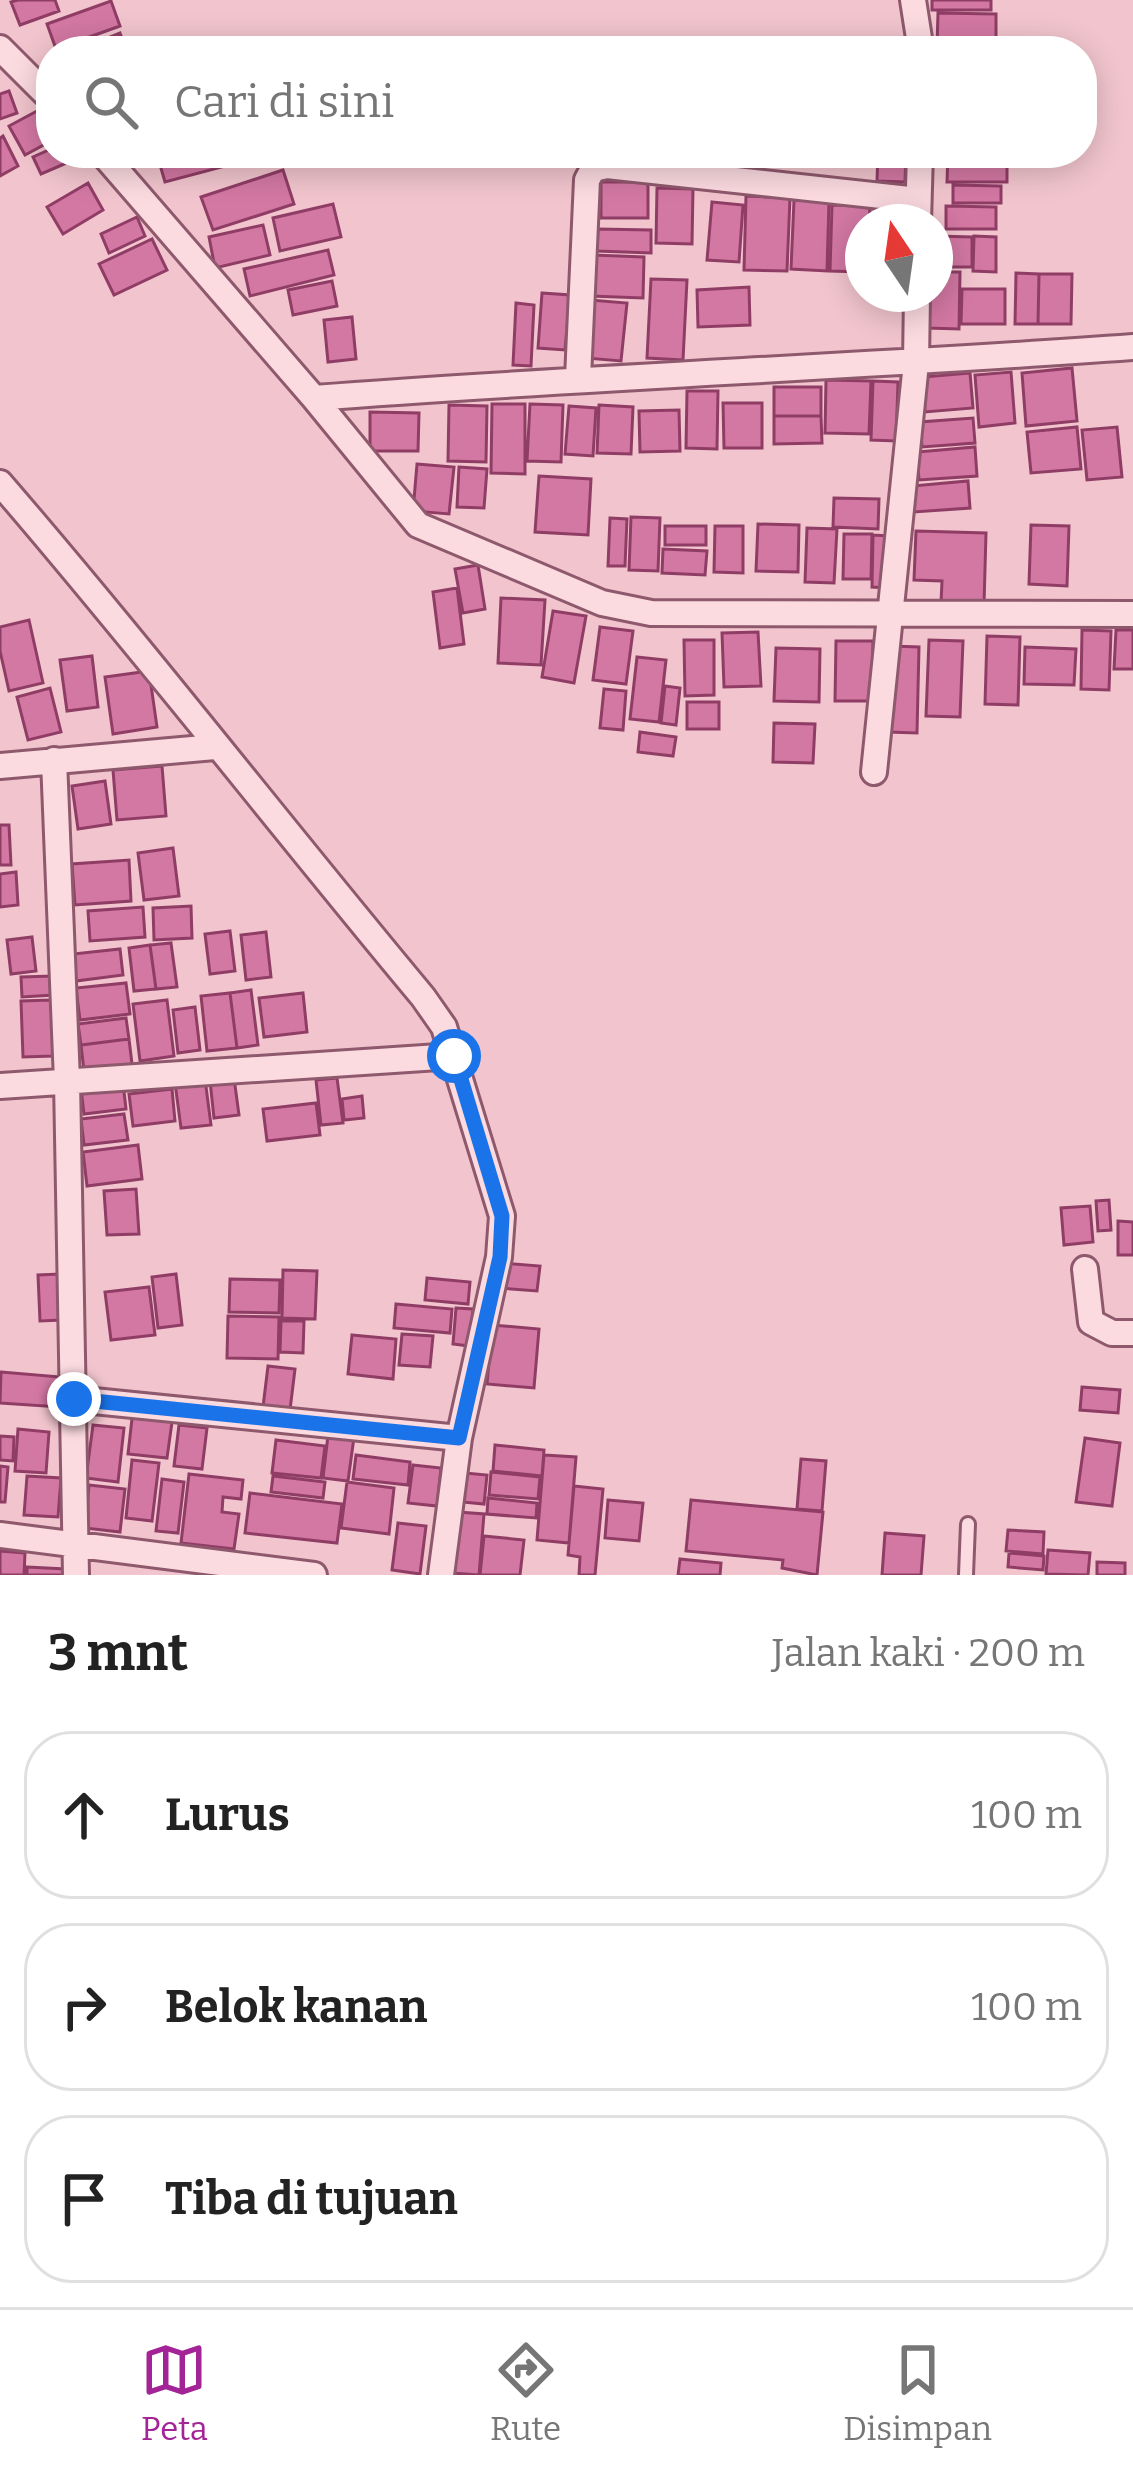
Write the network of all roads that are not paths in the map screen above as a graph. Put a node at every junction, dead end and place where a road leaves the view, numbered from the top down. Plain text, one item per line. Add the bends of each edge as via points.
1 (913, 0) edge
2 (919, 36) edge
3 (0, 48) edge
4 (36, 85) edge
5 (115, 168) edge
6 (598, 168) edge
7 (731, 168) edge
8 (919, 168) edge
9 (888, 204) edge
10 (918, 204) edge
11 (917, 312) edge
12 (1133, 347) edge
13 (916, 363) junction
14 (578, 378) junction
15 (314, 398) junction
16 (0, 483) edge
17 (889, 614) junction
18 (1133, 614) edge
19 (215, 747) junction
20 (54, 760) junction
21 (0, 766) edge
22 (874, 772) dead end
23 (454, 1056) junction
24 (68, 1081) junction
25 (0, 1086) edge
26 (1085, 1270) dead end
27 (1133, 1333) edge
28 (74, 1399) junction
29 (459, 1438) junction
30 (968, 1524) dead end
31 (0, 1535) edge
32 (77, 1544) junction
33 (76, 1575) edge
34 (314, 1575) edge
35 (441, 1575) edge
36 (966, 1575) edge

1 - 2 street
3 - 4 street
5 - 15 street
6 - 14 street via 587,181
7 - 9 street
8 - 10 street
11 - 13 street
12 - 13 street
13 - 14 street
13 - 17 street
14 - 15 street
15 - 17 street via 418,525 602,603 651,614
16 - 19 street
17 - 18 street
17 - 22 street
19 - 20 street
19 - 23 street via 424,998
20 - 21 street
20 - 24 street
23 - 24 street
23 - 29 street via 502,1216
24 - 25 street
24 - 28 street
26 - 27 street via 1091,1322 1112,1334
28 - 29 street
28 - 32 street
29 - 35 street
30 - 36 lane
31 - 32 street
32 - 33 street
32 - 34 street

